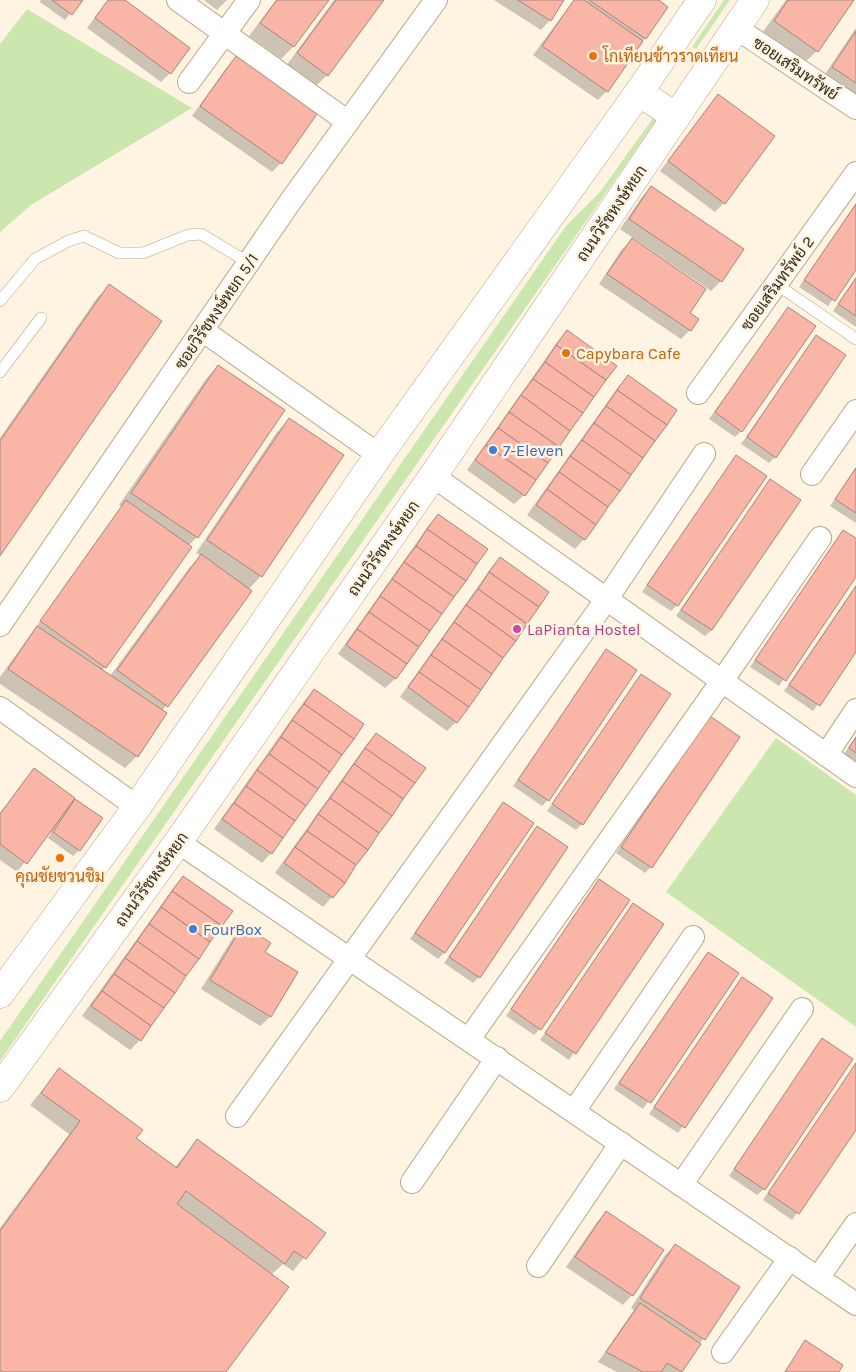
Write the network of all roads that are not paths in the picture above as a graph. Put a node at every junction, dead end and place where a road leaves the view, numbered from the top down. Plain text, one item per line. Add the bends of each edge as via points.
1 (178, 0) edge
2 (249, 0) edge
3 (436, 0) edge
4 (702, 0) edge
5 (756, 0) edge
6 (736, 28) junction
7 (224, 34) junction
8 (189, 82) dead end
9 (639, 92) junction
10 (856, 108) edge
11 (676, 117) junction
12 (348, 122) junction
13 (856, 173) edge
14 (248, 262) junction
15 (776, 284) junction
16 (0, 301) edge
17 (40, 318) dead end
18 (202, 330) junction
19 (856, 339) edge
20 (0, 372) edge
21 (698, 393) dead end
22 (856, 411) edge
23 (704, 454) dead end
24 (379, 455) junction
25 (812, 474) dead end
26 (433, 476) junction
27 (820, 538) dead end
28 (606, 600) junction
29 (0, 624) edge
30 (722, 681) junction
31 (856, 710) edge
32 (2, 712) edge
33 (826, 755) junction
34 (856, 776) edge
35 (137, 806) junction
36 (178, 842) junction
37 (693, 937) dead end
38 (350, 958) junction
39 (0, 994) edge
40 (802, 1009) dead end
41 (469, 1039) junction
42 (497, 1058) junction
43 (0, 1088) edge
44 (574, 1111) junction
45 (237, 1116) dead end
46 (621, 1143) junction
47 (412, 1182) dead end
48 (682, 1185) junction
49 (856, 1224) edge
50 (790, 1258) junction
51 (538, 1266) dead end
52 (818, 1278) junction
53 (856, 1304) edge
54 (724, 1352) dead end

1 - 7 street
2 - 7 street
3 - 12 street, ซอยวิรัชหงษ์หยก 5/1
4 - 9 main road
5 - 6 main road, ถนนวิรัชหงษ์หยก
6 - 10 street, ซอยเสริมทรัพย์
6 - 11 main road, ถนนวิรัชหงษ์หยก
7 - 8 street
7 - 12 street
9 - 11 main road
9 - 24 main road
11 - 26 main road, ถนนวิรัชหงษ์หยก
12 - 14 street, ซอยวิรัชหงษ์หยก 5/1
13 - 15 street, ซอยเสริมทรัพย์ 2
14 - 16 lane via 201,234 188,235 144,253 119,253 84,236 35,259
14 - 18 street, ซอยวิรัชหงษ์หยก 5/1
15 - 19 lane
15 - 21 street, ซอยเสริมทรัพย์ 2
17 - 20 lane
18 - 24 street
18 - 29 street, ซอยวิรัชหงษ์หยก 5/1
22 - 25 street
23 - 28 street
24 - 35 main road
26 - 28 street
26 - 36 main road, ถนนวิรัชหงษ์หยก
27 - 30 street
28 - 30 street
28 - 38 street
30 - 33 street
30 - 41 street
31 - 33 street
32 - 35 street
33 - 34 street
35 - 39 main road
36 - 38 street
36 - 43 main road, ถนนวิรัชหงษ์หยก
37 - 44 street
38 - 41 street
38 - 45 street
40 - 48 street
41 - 42 street
42 - 44 street
42 - 47 street
44 - 46 street
46 - 48 street
46 - 51 street
48 - 50 street
49 - 52 street
50 - 52 street
50 - 54 street
52 - 53 street

